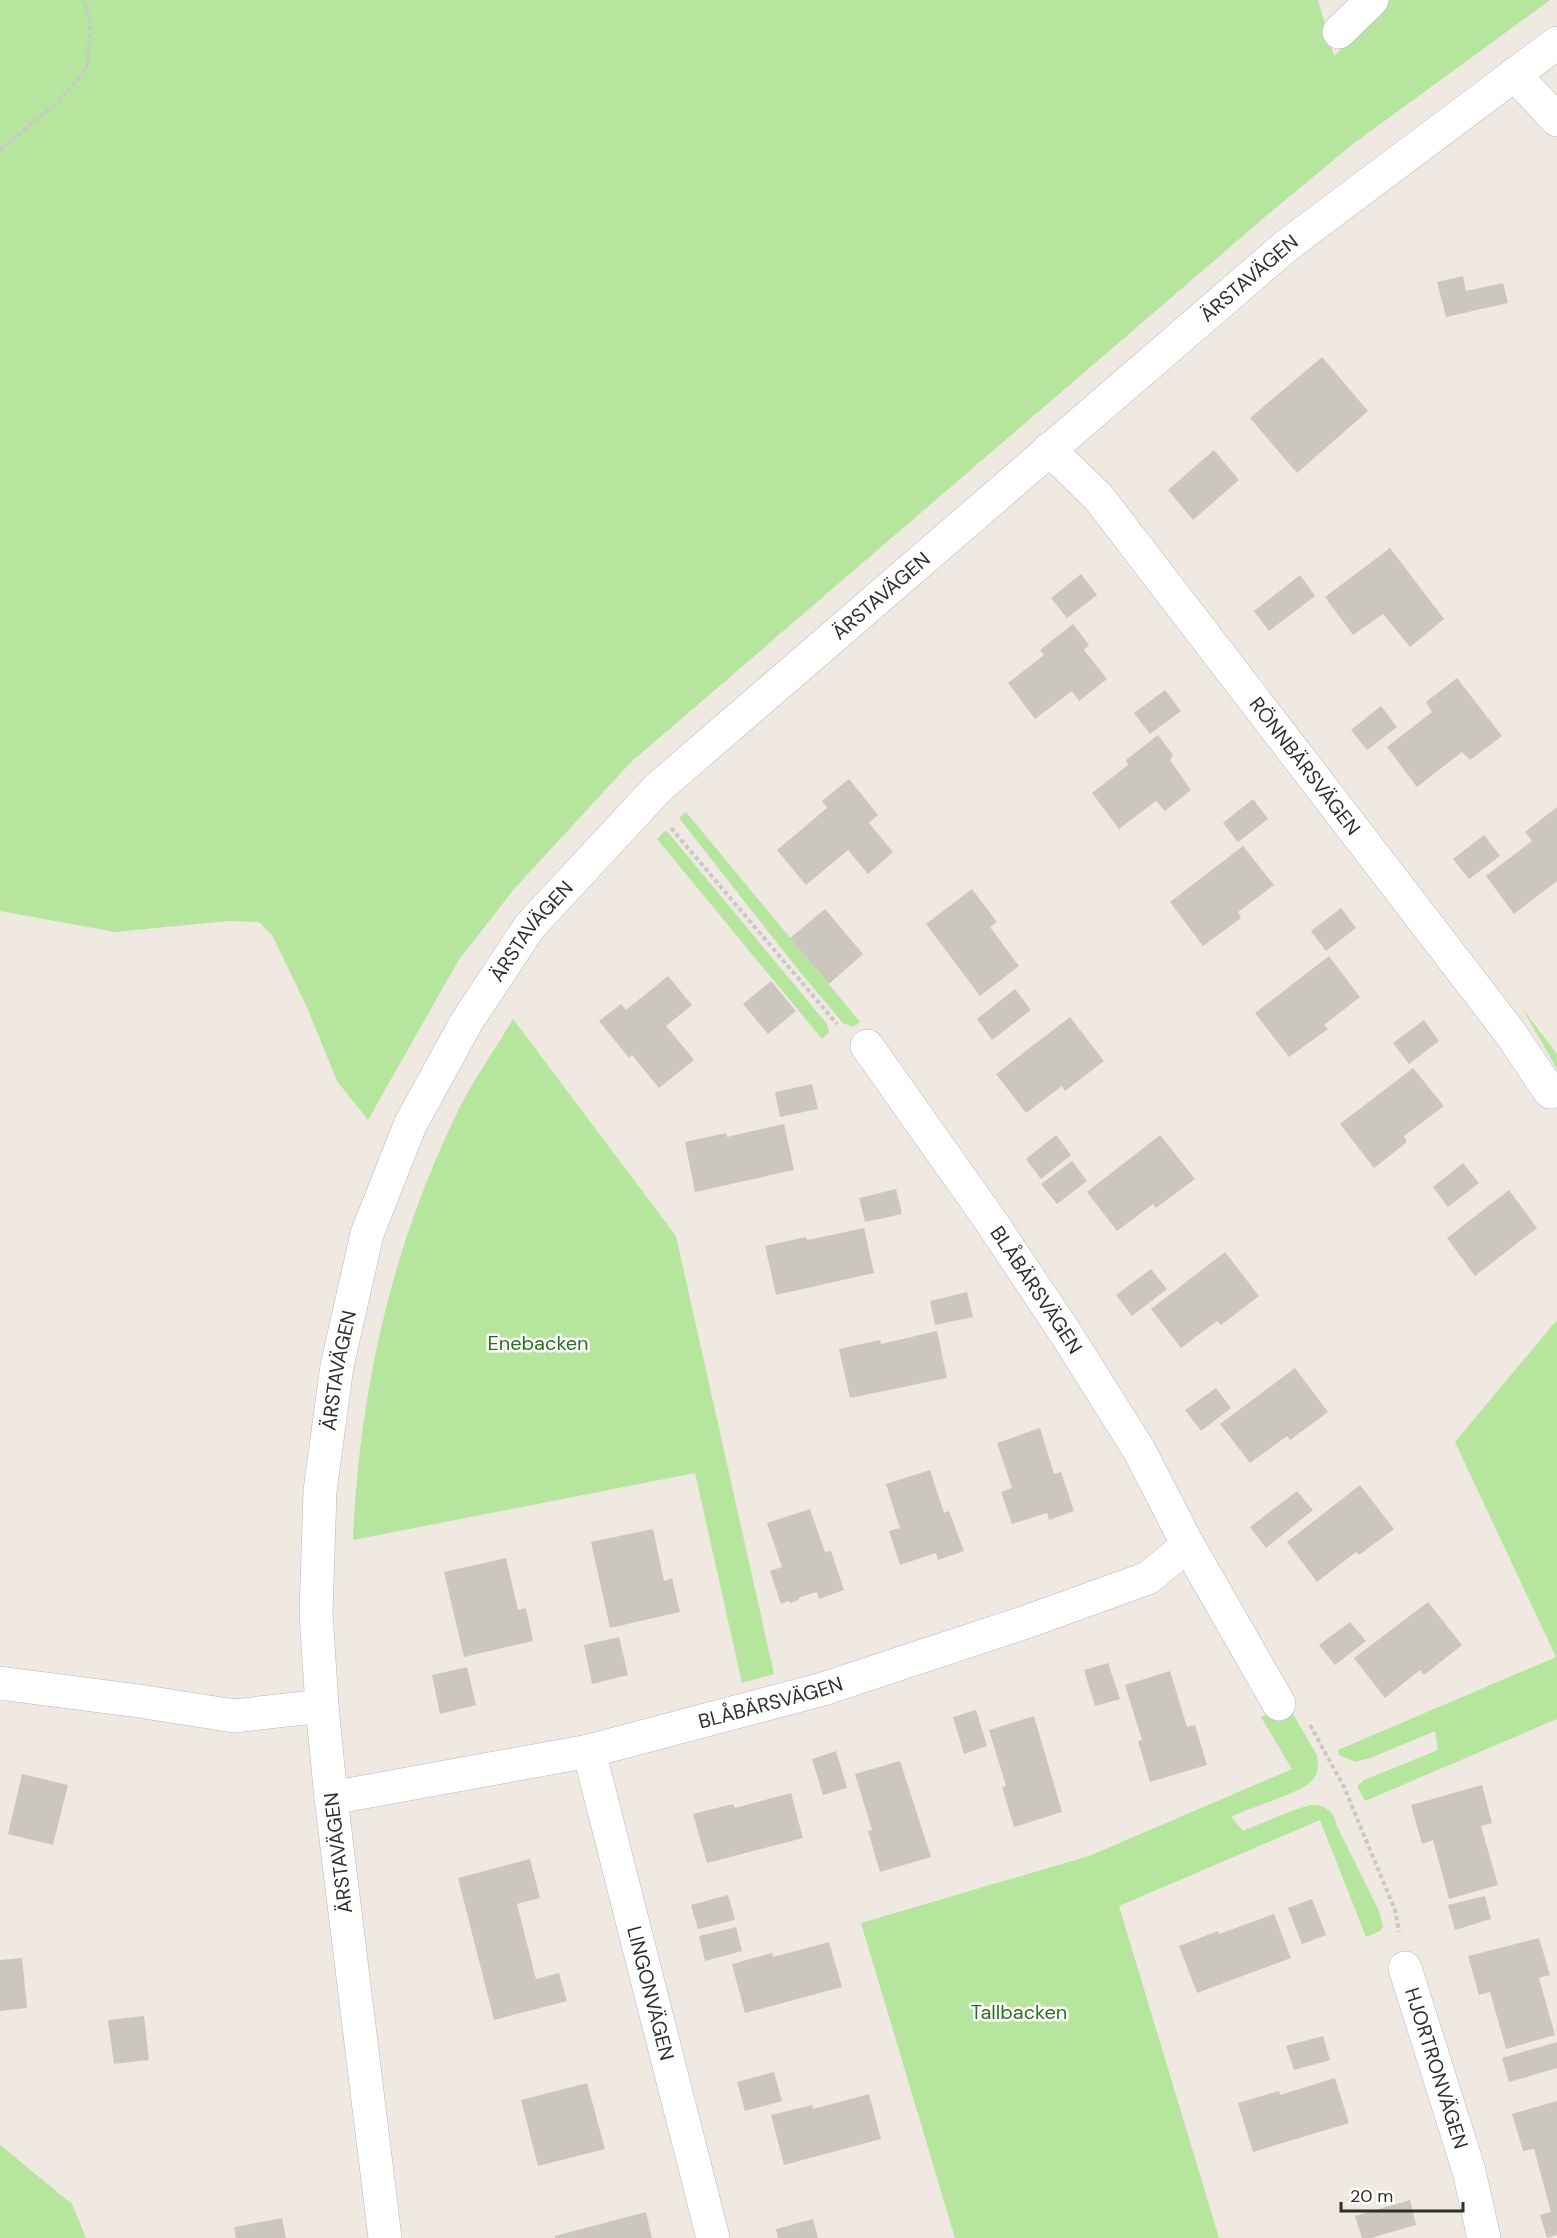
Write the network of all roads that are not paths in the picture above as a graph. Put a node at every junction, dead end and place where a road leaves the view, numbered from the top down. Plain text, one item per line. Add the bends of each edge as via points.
1 (1372, 0) edge
2 (1339, 32) dead end
3 (1557, 43) edge
4 (1514, 74) junction
5 (1557, 120) edge
6 (1049, 449) junction
7 (867, 1046) dead end
8 (1550, 1092) dead end
9 (1188, 1545) junction
10 (0, 1683) edge
11 (1279, 1704) road end
12 (322, 1706) junction
13 (589, 1751) junction
14 (331, 1798) junction
15 (1405, 1968) road end
16 (385, 2238) edge
17 (713, 2238) edge
18 (1484, 2238) edge

1 - 2 street
3 - 4 street, ÄRSTAVÄGEN
4 - 5 street
4 - 6 street, ÄRSTAVÄGEN via 1286,246
6 - 8 street, RÖNNBÄRSVÄGEN via 1099,498 1511,1034
6 - 12 street, ÄRSTAVÄGEN via 658,788 530,926 467,1021 410,1125 367,1234 337,1366 320,1491 316,1613
7 - 9 street, BLÅBÄRSVÄGEN via 1068,1337 1139,1450
9 - 11 street, BLÅBÄRSVÄGEN
9 - 13 street, BLÅBÄRSVÄGEN via 1148,1578 1026,1622 824,1689
10 - 12 street via 234,1716
12 - 14 street, ÄRSTAVÄGEN
13 - 14 street, BLÅBÄRSVÄGEN
13 - 17 street, LINGONVÄGEN
14 - 16 street, ÄRSTAVÄGEN
15 - 18 street, HJORTRONVÄGEN via 1470,2171

